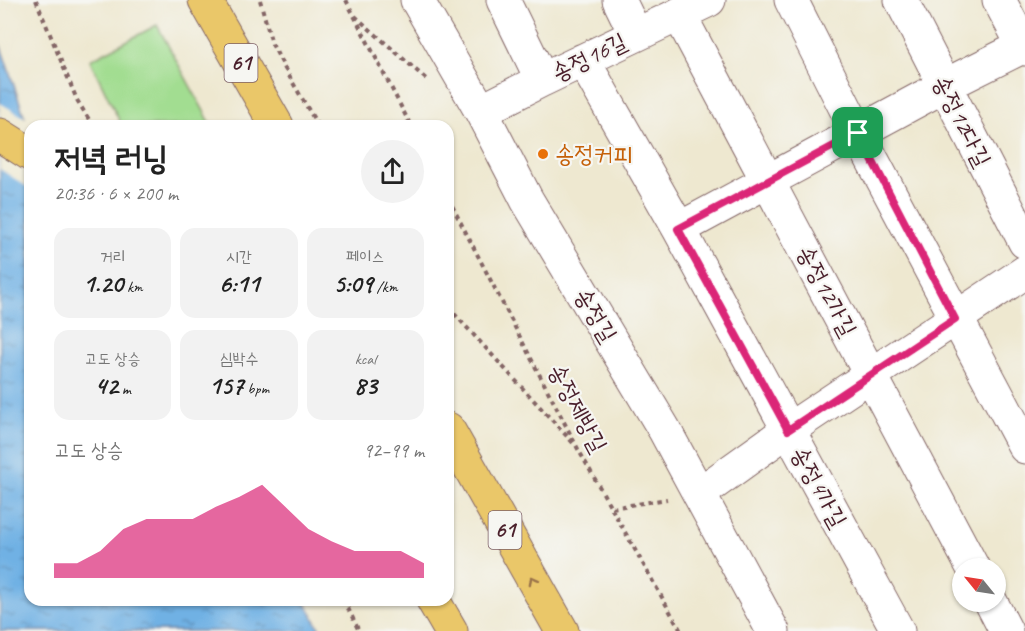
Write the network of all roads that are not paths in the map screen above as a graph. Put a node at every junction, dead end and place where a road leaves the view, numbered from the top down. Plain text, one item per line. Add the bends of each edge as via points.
1 (205, 0) edge
2 (417, 0) edge
3 (503, 0) edge
4 (619, 0) edge
5 (709, 0) edge
6 (791, 0) edge
7 (901, 0) edge
8 (999, 0) edge
9 (679, 14) junction
10 (636, 35) junction
11 (1024, 48) edge
12 (584, 60) junction
13 (542, 80) junction
14 (944, 86) junction
15 (481, 111) junction
16 (274, 120) edge
17 (858, 133) junction
18 (0, 135) edge
19 (24, 150) edge
20 (768, 180) junction
21 (678, 229) junction
22 (1025, 242) edge
23 (1025, 272) edge
24 (955, 319) junction
25 (871, 374) junction
26 (788, 430) junction
27 (454, 440) edge
28 (1025, 447) edge
29 (699, 494) junction
30 (968, 558) edge
31 (436, 606) edge
32 (996, 612) edge
33 (451, 631) edge
34 (562, 631) edge
35 (773, 631) edge
36 (898, 631) edge
37 (1006, 631) edge

1 - 16 highway, 61
2 - 15 street, 송정길
3 - 13 street, 송정16길
4 - 10 street, 송정16길
5 - 9 street, 송정16길
6 - 17 street
7 - 14 street, 송정12다길
8 - 11 street
9 - 10 street, 송정16길
9 - 20 street, 송정12가길
10 - 12 street, 송정16길
11 - 14 street
12 - 13 street, 송정16길
12 - 21 street, 송정4가길
13 - 15 street, 송정16길
14 - 17 street
14 - 22 street, 송정12다길
15 - 29 street, 송정길 via 527,200
17 - 20 street
17 - 24 street
18 - 19 highway
20 - 21 street
20 - 25 street, 송정12가길
21 - 26 street, 송정4가길
23 - 24 street
24 - 25 street
24 - 28 street
25 - 26 street
25 - 30 street, 송정12가길
26 - 29 street
26 - 36 street, 송정4가길
34 -> 27 highway, 61
29 - 35 street, 송정길
31 - 33 highway
32 - 37 street

